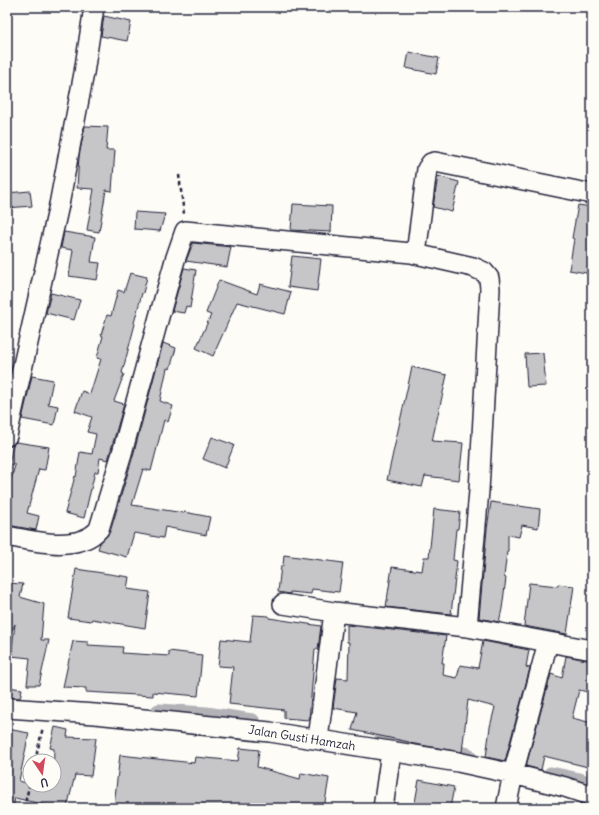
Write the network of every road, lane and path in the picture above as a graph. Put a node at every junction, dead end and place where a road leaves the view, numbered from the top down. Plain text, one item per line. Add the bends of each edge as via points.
1 (94, 7) edge
2 (179, 175) dead end
3 (592, 194) edge
4 (186, 232) junction
5 (416, 254) junction
6 (7, 436) edge
7 (7, 536) edge
8 (283, 604) dead end
9 (334, 612) junction
10 (467, 627) junction
11 (548, 642) junction
12 (592, 650) edge
13 (7, 708) edge
14 (46, 711) junction
15 (318, 739) junction
16 (391, 752) junction
17 (37, 753) edge
18 (513, 774) junction
19 (27, 793) edge
20 (592, 796) edge
21 (24, 808) edge
22 (383, 808) edge
23 (506, 808) edge

1 - 6 street via 58,205
2 - 4 path
3 - 5 street via 431,163 427,169
4 - 5 street
4 - 7 street via 175,260 99,529 91,536 69,543 36,542
5 - 10 street via 473,267 484,272 489,278 479,491
8 - 9 street
9 - 10 street
9 - 15 street
10 - 11 street
11 - 12 street
11 - 18 street
13 - 14 street, Jalan Gusti Hamzah
14 - 15 street, Jalan Gusti Hamzah via 270,732
14 - 17 path
15 - 16 street, Jalan Gusti Hamzah
16 - 18 street, Jalan Gusti Hamzah via 458,762
16 - 22 street
18 - 20 street, Jalan Gusti Hamzah
18 - 23 street
19 - 21 path

